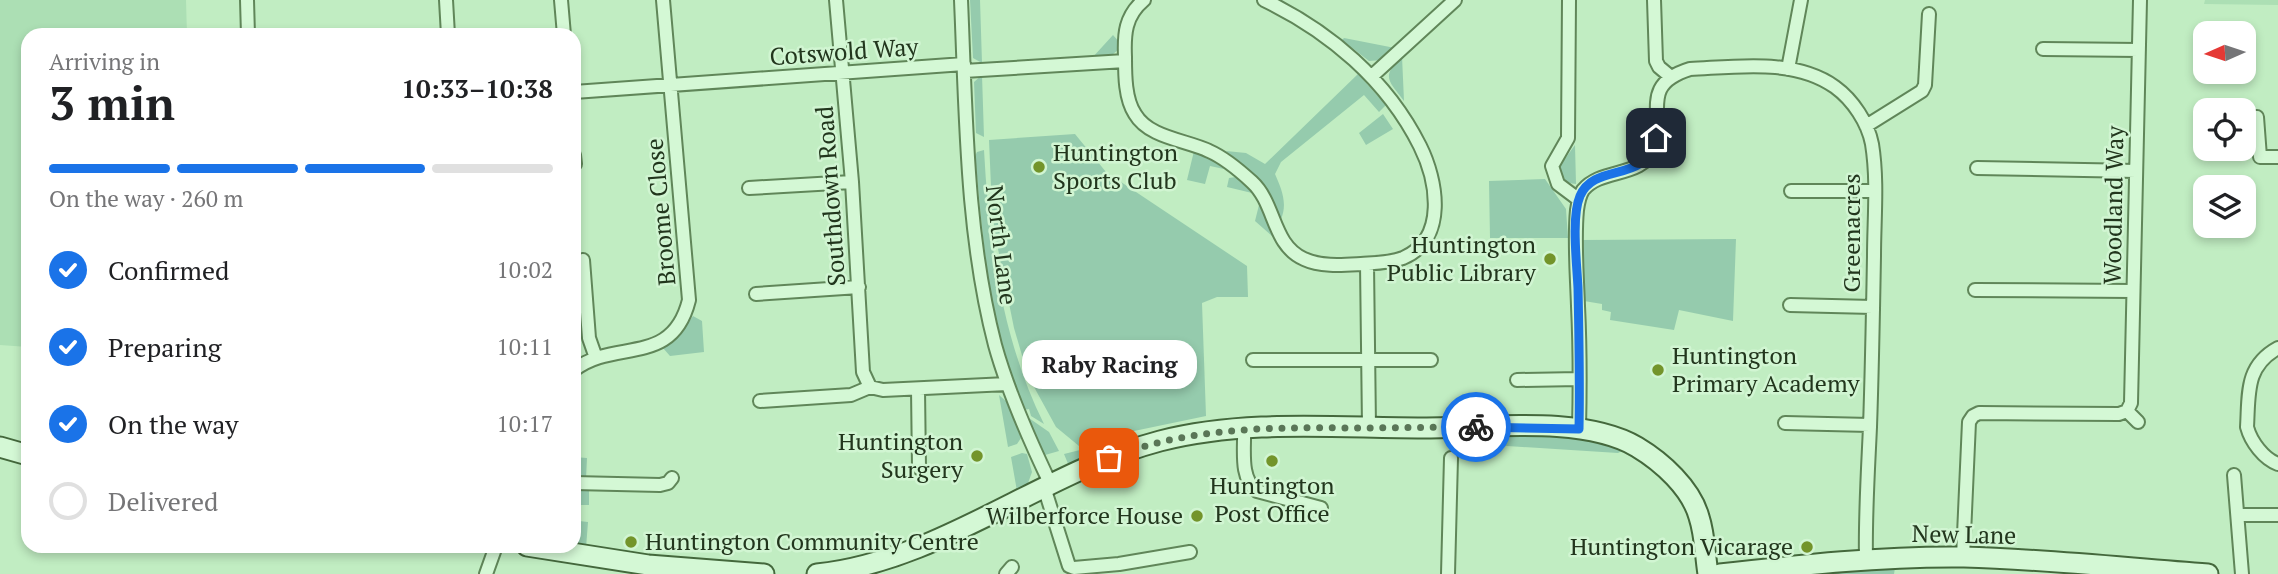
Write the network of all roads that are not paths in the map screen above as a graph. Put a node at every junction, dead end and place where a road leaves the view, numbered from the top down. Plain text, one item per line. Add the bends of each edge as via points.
1 (247, 0) edge
2 (446, 0) edge
3 (561, 0) edge
4 (663, 0) edge
5 (836, 0) edge
6 (961, 0) edge
7 (1144, 0) edge
8 (1264, 0) edge
9 (1455, 0) edge
10 (1569, 0) edge
11 (1654, 0) edge
12 (1801, 0) edge
13 (2140, 0) edge
14 (1929, 14) dead end
15 (248, 28) edge
16 (448, 28) edge
17 (563, 28) edge
18 (2043, 49) dead end
19 (2139, 50) junction
20 (1125, 61) junction
21 (964, 68) junction
22 (1788, 69) junction
23 (843, 73) junction
24 (1372, 76) junction
25 (1671, 77) junction
26 (672, 85) junction
27 (581, 92) edge
28 (2258, 117) dead end
29 (1866, 126) junction
30 (2278, 157) edge
31 (1977, 168) dead end
32 (2136, 171) junction
33 (852, 182) junction
34 (750, 188) dead end
35 (1791, 191) dead end
36 (1874, 191) junction
37 (1578, 199) junction
38 (583, 260) dead end
39 (1367, 264) junction
40 (859, 287) junction
41 (1975, 290) dead end
42 (2133, 291) junction
43 (757, 294) dead end
44 (1790, 305) dead end
45 (1873, 307) junction
46 (2278, 348) edge
47 (596, 358) junction
48 (1368, 359) junction
49 (1253, 360) dead end
50 (1431, 360) dead end
51 (581, 366) edge
52 (1580, 379) junction
53 (1517, 380) dead end
54 (1007, 384) junction
55 (870, 387) junction
56 (918, 388) junction
57 (760, 401) dead end
58 (2127, 411) junction
59 (2138, 422) dead end
60 (1785, 423) dead end
61 (1870, 425) junction
62 (1244, 428) junction
63 (1368, 428) junction
64 (1579, 429) junction
65 (0, 447) edge
66 (21, 453) edge
67 (1451, 458) dead end
68 (2278, 464) edge
69 (919, 468) dead end
70 (2234, 475) dead end
71 (672, 478) dead end
72 (581, 483) edge
73 (1047, 485) junction
74 (1321, 508) dead end
75 (2239, 515) junction
76 (2278, 515) edge
77 (581, 552) edge
78 (1190, 552) dead end
79 (494, 553) edge
80 (1963, 557) junction
81 (1866, 560) junction
82 (868, 569) edge
83 (687, 571) edge
84 (2131, 571) edge
85 (486, 574) edge
86 (764, 574) edge
87 (817, 574) edge
88 (1448, 574) edge
89 (1708, 574) edge
90 (1720, 574) edge
91 (2208, 574) edge
92 (2242, 574) edge

1 - 15 street
2 - 16 street
3 - 17 street
4 - 26 street, Broome Close
5 - 23 street, Southdown Road
6 - 21 street, North Lane
7 - 20 street via 1126,24
8 - 24 street via 1304,22
9 - 24 street
10 - 37 street via 1568,138 1552,166 1558,184
11 - 25 street via 1656,61
12 - 22 street
13 - 19 street, Woodland Way
14 - 29 street via 1922,91
18 - 19 street
19 - 32 street, Woodland Way
20 - 21 street, Cotswold Way
20 - 39 street via 1129,101 1140,122 1233,165 1264,195 1291,251 1313,262
21 - 23 street, Cotswold Way
21 - 54 street, North Lane via 983,286
22 - 25 street, Greenacres via 1690,69
22 - 29 street, Greenacres via 1834,86
23 - 26 street, Cotswold Way
23 - 33 street, Southdown Road
24 - 39 street via 1416,139 1435,196 1433,220 1421,246 1402,258
25 - 37 street via 1658,97 1654,149 1646,160 1593,181
26 - 27 street
26 - 47 street, Broome Close via 689,286 686,313 659,343
28 - 30 street via 2260,158
29 - 36 street, Greenacres
31 - 32 street
32 - 42 street, Woodland Way
33 - 34 street
33 - 40 street, Southdown Road
35 - 36 street
36 - 45 street, Greenacres
37 - 52 street
38 - 47 street via 589,338
39 - 48 street
40 - 43 street
40 - 55 street, Southdown Road via 863,372
41 - 42 street
42 - 58 street, Woodland Way
44 - 45 street
45 - 61 street, Greenacres
46 - 68 street via 2252,373 2247,427 2268,461
47 - 51 street, Broome Close
48 - 49 street
48 - 50 street
48 - 63 street
52 - 53 street
52 - 64 street
54 - 56 street
54 - 73 street, North Lane
55 - 56 street
55 - 57 street via 851,395
56 - 69 street
58 - 59 street
58 - 80 street via 1973,416 1969,422
60 - 61 street
61 - 81 street, Greenacres
62 - 63 street
62 - 73 street via 1160,441
62 - 74 street via 1245,475 1250,486
63 - 64 street
64 - 89 street via 1636,446 1681,484 1699,516
65 - 66 street
67 - 88 street
70 - 75 street
71 - 72 street via 660,485
73 - 78 street, North Lane via 1069,566 1119,564
73 - 82 street
75 - 76 street
75 - 92 street
77 - 83 street
79 - 85 street
80 - 81 street, New Lane
80 - 84 street, New Lane
81 - 90 street, New Lane
82 - 87 street
83 - 86 street
84 - 91 street, New Lane

